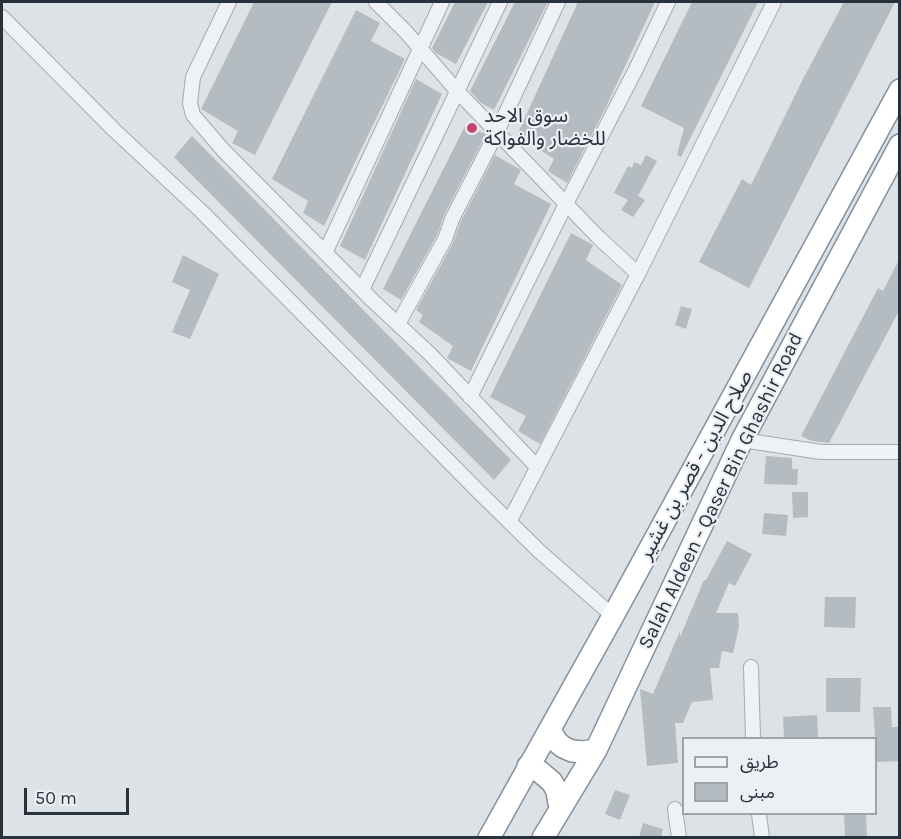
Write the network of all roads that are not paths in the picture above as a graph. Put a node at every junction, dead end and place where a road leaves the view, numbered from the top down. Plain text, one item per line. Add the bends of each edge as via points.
1 (229, 2) edge
2 (376, 2) edge
3 (442, 2) edge
4 (500, 2) edge
5 (558, 2) edge
6 (668, 2) edge
7 (774, 2) edge
8 (2, 17) edge
9 (419, 48) junction
10 (900, 90) edge
11 (457, 91) junction
12 (497, 132) junction
13 (900, 145) edge
14 (566, 204) junction
15 (325, 253) junction
16 (638, 274) junction
17 (362, 290) junction
18 (398, 324) junction
19 (470, 397) junction
20 (742, 440) junction
21 (900, 452) edge
22 (537, 467) junction
23 (509, 522) junction
24 (613, 616) junction
25 (751, 667) dead end
26 (550, 730) junction
27 (753, 737) edge
28 (596, 750) junction
29 (528, 766) junction
30 (675, 808) dead end
31 (560, 810) junction
32 (759, 815) edge
33 (489, 837) edge
34 (543, 837) edge
35 (679, 837) edge
36 (762, 837) edge

1 - 15 street via 193,77 192,116
2 - 9 street
3 - 9 street
4 - 11 street
5 - 12 street
6 - 14 street
7 - 16 street
8 - 23 street
9 - 11 street
9 - 15 street
10 - 24 highway, صلاح الدين - قصر بن غشير
11 - 12 street
11 - 17 street
12 - 14 street
12 - 18 street
13 - 20 highway, Salah Aldeen - Qaser Bin Ghashir Road
14 - 16 street
14 - 19 street
15 - 17 street
16 - 22 street
17 - 18 street
18 - 19 street
19 - 22 street
20 - 21 street via 821,452
20 - 28 highway, Salah Aldeen - Qaser Bin Ghashir Road
22 - 23 street
23 - 24 street
24 - 26 highway, صلاح الدين - قصر بن غشير
25 - 27 street
26 - 28 highway via 562,747 583,752
26 - 29 highway, صلاح الدين - قصر بن غشير
28 - 31 highway, Salah Aldeen - Qaser Bin Ghashir Road
29 - 31 highway via 552,782
29 - 33 highway, صلاح الدين - قصر بن غشير
30 - 35 street
31 - 34 highway, Salah Aldeen - Qaser Bin Ghashir Road
32 - 36 street

